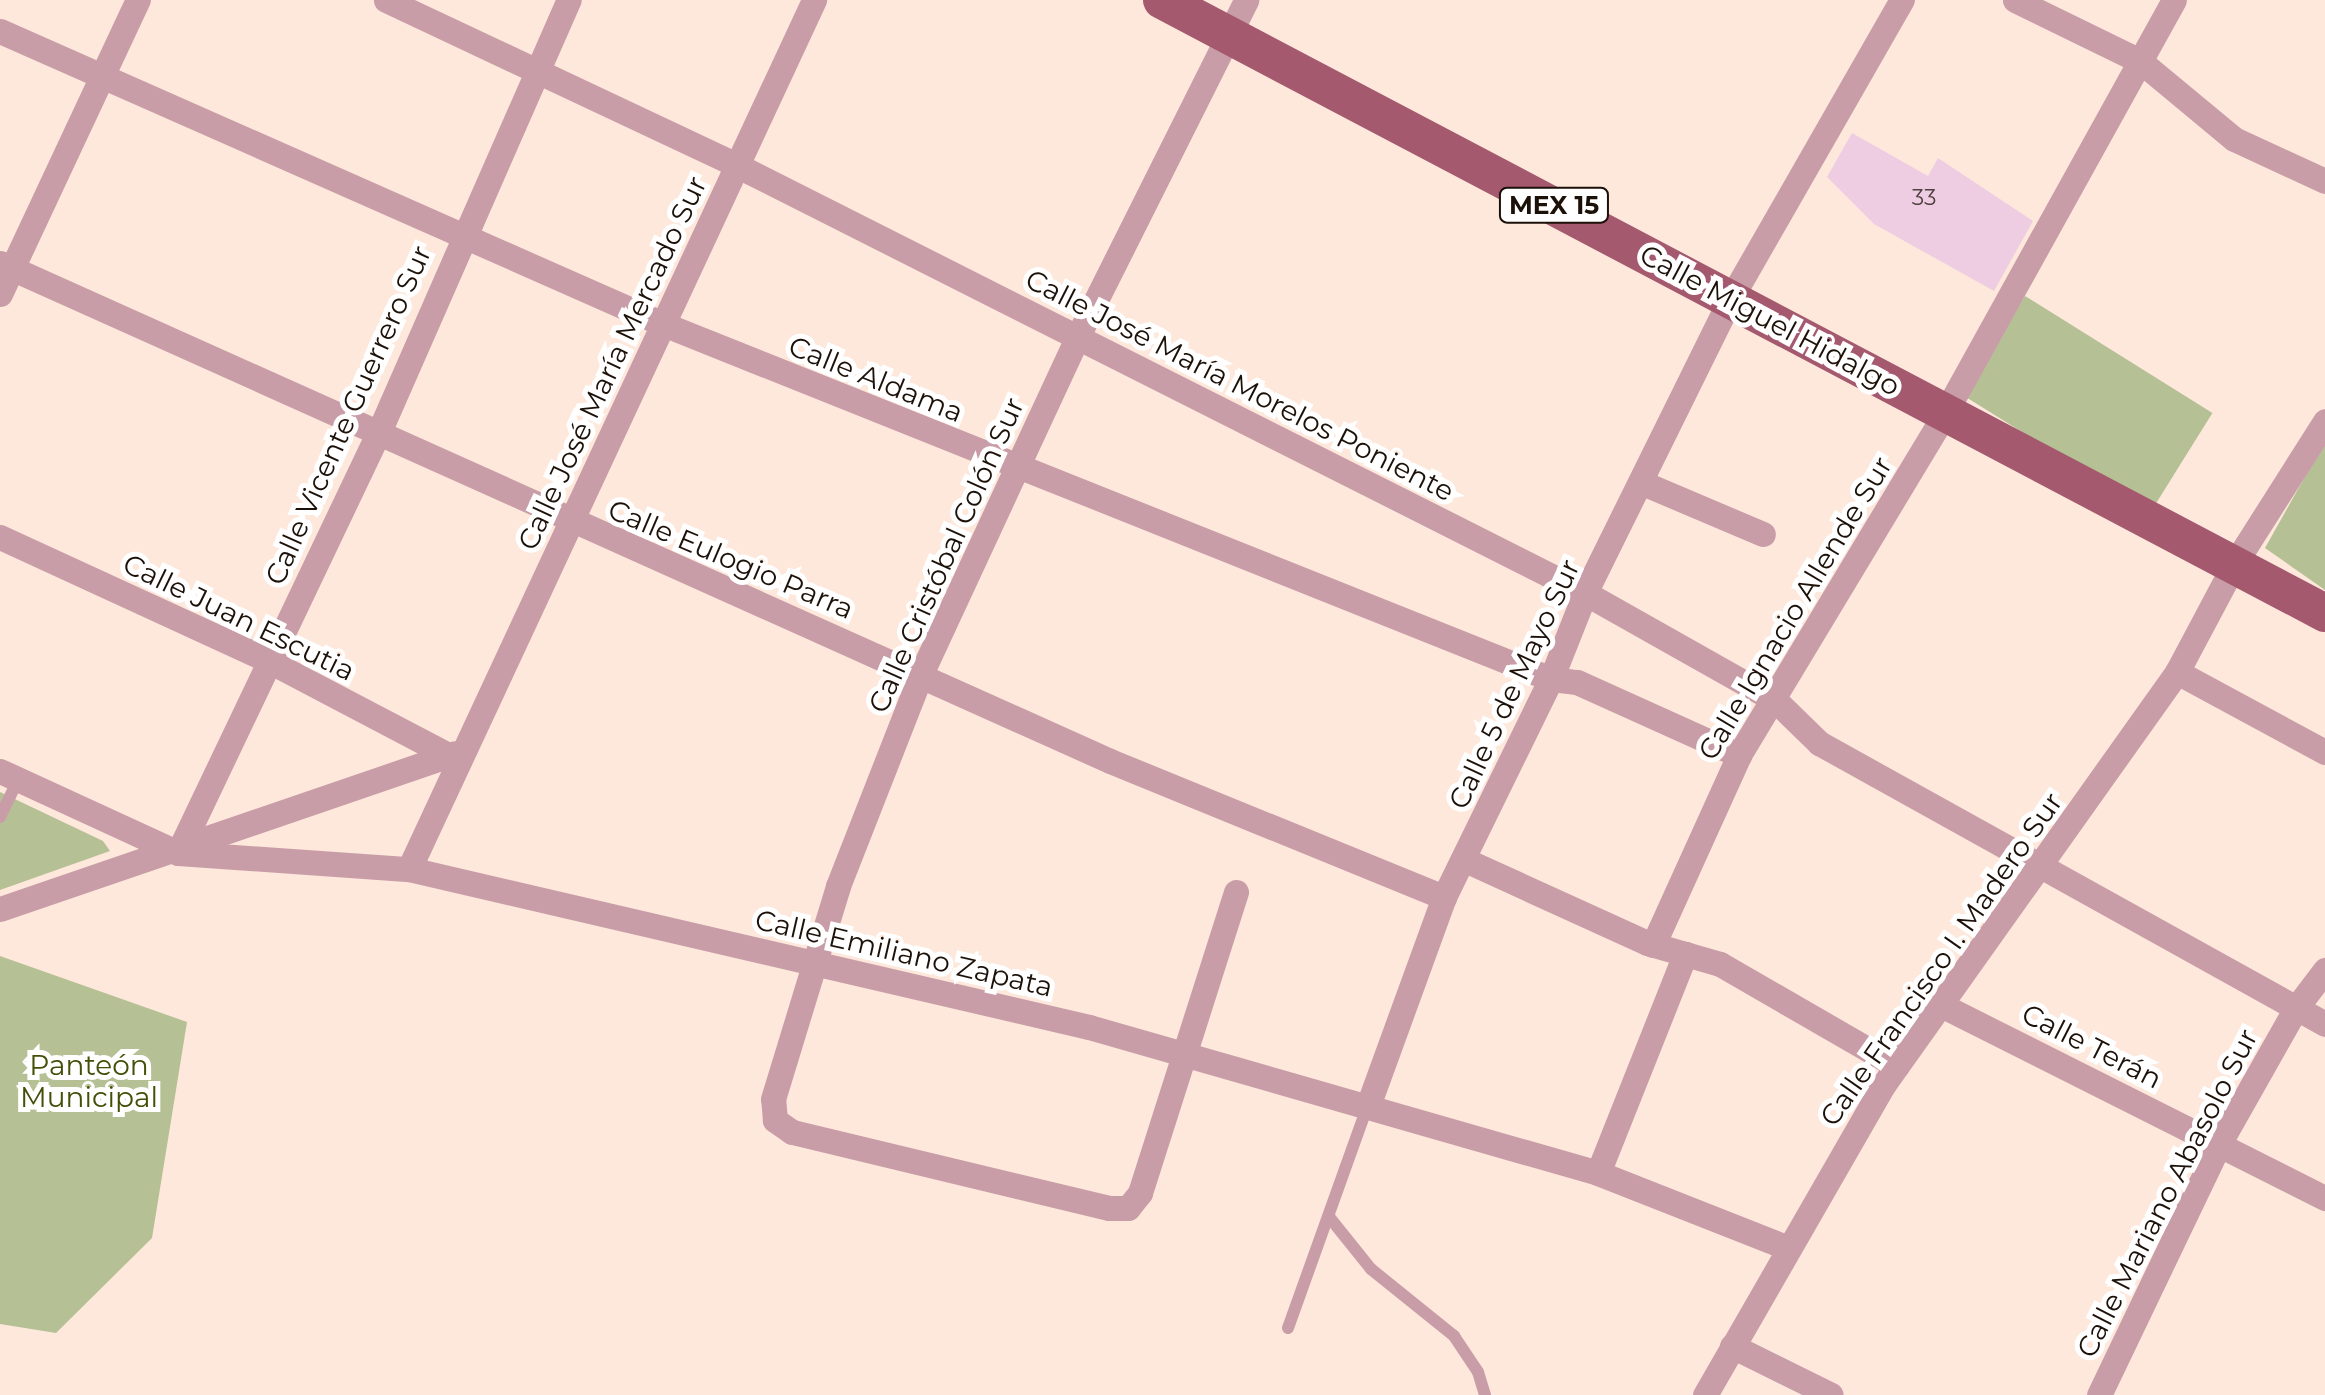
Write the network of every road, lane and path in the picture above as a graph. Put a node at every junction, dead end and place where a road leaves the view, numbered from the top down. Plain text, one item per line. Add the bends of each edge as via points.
1 (138, 0) edge
2 (386, 0) edge
3 (569, 0) edge
4 (814, 0) edge
5 (1162, 0) edge
6 (1246, 0) edge
7 (1902, 0) edge
8 (2015, 0) edge
9 (2174, 0) edge
10 (0, 30) edge
11 (1227, 34) junction
12 (2140, 61) junction
13 (534, 73) junction
14 (98, 79) junction
15 (736, 165) junction
16 (2325, 181) edge
17 (462, 233) junction
18 (6, 266) edge
19 (0, 294) edge
20 (1732, 298) junction
21 (663, 324) junction
22 (1078, 336) junction
23 (1945, 413) junction
24 (2325, 421) edge
25 (379, 432) junction
26 (1016, 468) junction
27 (1645, 484) junction
28 (574, 523) junction
29 (1763, 534) dead end
30 (0, 537) edge
31 (2235, 563) junction
32 (1586, 593) junction
33 (2325, 613) edge
34 (269, 661) junction
35 (2178, 672) junction
36 (922, 674) junction
37 (1551, 680) junction
38 (1775, 700) junction
39 (2325, 752) edge
40 (456, 753) junction
41 (1739, 755) junction
42 (9, 776) edge
43 (0, 817) edge
44 (178, 852) junction
45 (1465, 860) junction
46 (2042, 865) junction
47 (408, 869) junction
48 (1236, 892) dead end
49 (1444, 897) junction
50 (0, 909) edge
51 (1654, 945) junction
52 (1685, 954) junction
53 (814, 962) junction
54 (2325, 970) edge
55 (1939, 1004) junction
56 (2296, 1008) junction
57 (2325, 1024) edge
58 (1180, 1051) junction
59 (1896, 1066) junction
60 (1369, 1102) junction
61 (2219, 1144) junction
62 (1598, 1174) junction
63 (2325, 1198) edge
64 (1330, 1218) junction
65 (1786, 1247) junction
66 (1288, 1328) dead end
67 (1732, 1346) junction
68 (1485, 1395) edge
69 (1705, 1395) edge
70 (1831, 1395) edge
71 (2099, 1395) edge

1 - 14 street
2 - 13 street, Calle José María Morelos Poniente
3 - 13 street, Calle Vicente Guerrero Sur
4 - 15 street, Calle José María Mercado Sur
5 - 11 main road, Calle Miguel Hidalgo / MEX 15
6 - 11 street, Calle Cristóbal Colón Sur
7 - 20 street, Calle 5 de Mayo Sur
8 - 12 street
9 - 12 street, Calle Ignacio Allende Sur
10 - 14 street, Calle Aldama
11 - 20 main road, Calle Miguel Hidalgo / MEX 15
11 - 22 street, Calle Cristóbal Colón Sur
12 - 16 street via 2234,140
12 - 23 street, Calle Ignacio Allende Sur
13 - 15 street, Calle José María Morelos Poniente
13 - 17 street, Calle Vicente Guerrero Sur
14 - 17 street, Calle Aldama
14 - 18 street
15 - 21 street, Calle José María Mercado Sur
15 - 22 street, Calle José María Morelos Poniente
17 - 21 street, Calle Aldama
17 - 25 street, Calle Vicente Guerrero Sur
18 - 19 street
18 - 25 street, Calle Eulogio Parra
20 - 23 main road, Calle Miguel Hidalgo / MEX 15
20 - 27 street, Calle 5 de Mayo Sur
21 - 26 street, Calle Aldama
21 - 28 street, Calle José María Mercado Sur
22 - 26 street, Calle Cristóbal Colón Sur
22 - 32 street, Calle José María Morelos Poniente
23 - 31 main road, Calle Miguel Hidalgo / MEX 15
23 - 38 street, Calle Ignacio Allende Sur
24 - 31 street, Calle Francisco I. Madero Sur
25 - 28 street, Calle Eulogio Parra
25 - 34 street, Calle Vicente Guerrero Sur
26 - 36 street, Calle Cristóbal Colón Sur
26 - 37 street, Calle Aldama
27 - 29 street
27 - 32 street, Calle 5 de Mayo Sur
28 - 36 street, Calle Eulogio Parra
28 - 40 street, Calle José María Mercado Sur
30 - 34 street, Calle Juan Escutia
31 - 33 main road, Calle Miguel Hidalgo / MEX 15
31 - 35 street, Calle Francisco I. Madero Sur
32 - 37 street, Calle 5 de Mayo Sur
32 - 38 street, Calle José María Morelos Poniente
34 - 40 street, Calle Juan Escutia
34 - 44 street, Calle Vicente Guerrero Sur
35 - 39 street
35 - 46 street, Calle Francisco I. Madero Sur
36 - 49 street, Calle Eulogio Parra via 1110,761
36 - 53 street, Calle Cristóbal Colón Sur
37 - 41 street, Calle Aldama via 1578,682
37 - 45 street, Calle 5 de Mayo Sur
38 - 41 street, Calle Ignacio Allende Sur
38 - 46 street, Calle José María Morelos Poniente via 1819,743
40 - 44 street
40 - 47 street, Calle José María Mercado Sur
41 - 51 street, Calle Ignacio Allende Sur
42 - 43 lane
42 - 44 street, Calle Emiliano Zapata
44 - 47 street, Calle Emiliano Zapata
44 - 50 street
45 - 49 street, Calle 5 de Mayo Sur
45 - 51 street
46 - 55 street, Calle Francisco I. Madero Sur
46 - 56 street, Calle José María Morelos Poniente
47 - 53 street, Calle Emiliano Zapata
48 - 58 street
49 - 60 street, Calle 5 de Mayo Sur
51 - 52 street
52 - 59 street via 1720,964
52 - 62 street
53 - 58 street, Calle Emiliano Zapata
53 - 58 street, Calle Cristóbal Colón Sur via 773,1099 775,1120 792,1132 1128,1208 1140,1194
54 - 56 street, Calle Mariano Abasolo Sur
55 - 59 street, Calle Francisco I. Madero Sur
55 - 61 street, Calle Terán
56 - 57 street, Calle José María Morelos Poniente
56 - 61 street, Calle Mariano Abasolo Sur
58 - 60 street, Calle Emiliano Zapata
59 - 65 street, Calle Francisco I. Madero Sur
60 - 62 street, Calle Emiliano Zapata
60 - 64 lane
61 - 63 street, Calle Terán
61 - 71 street, Calle Mariano Abasolo Sur
62 - 65 street, Calle Emiliano Zapata
64 - 66 lane
64 - 68 lane via 1372,1269 1454,1336
65 - 67 street, Calle Francisco I. Madero Sur
67 - 69 street, Calle Francisco I. Madero Sur
67 - 70 street

